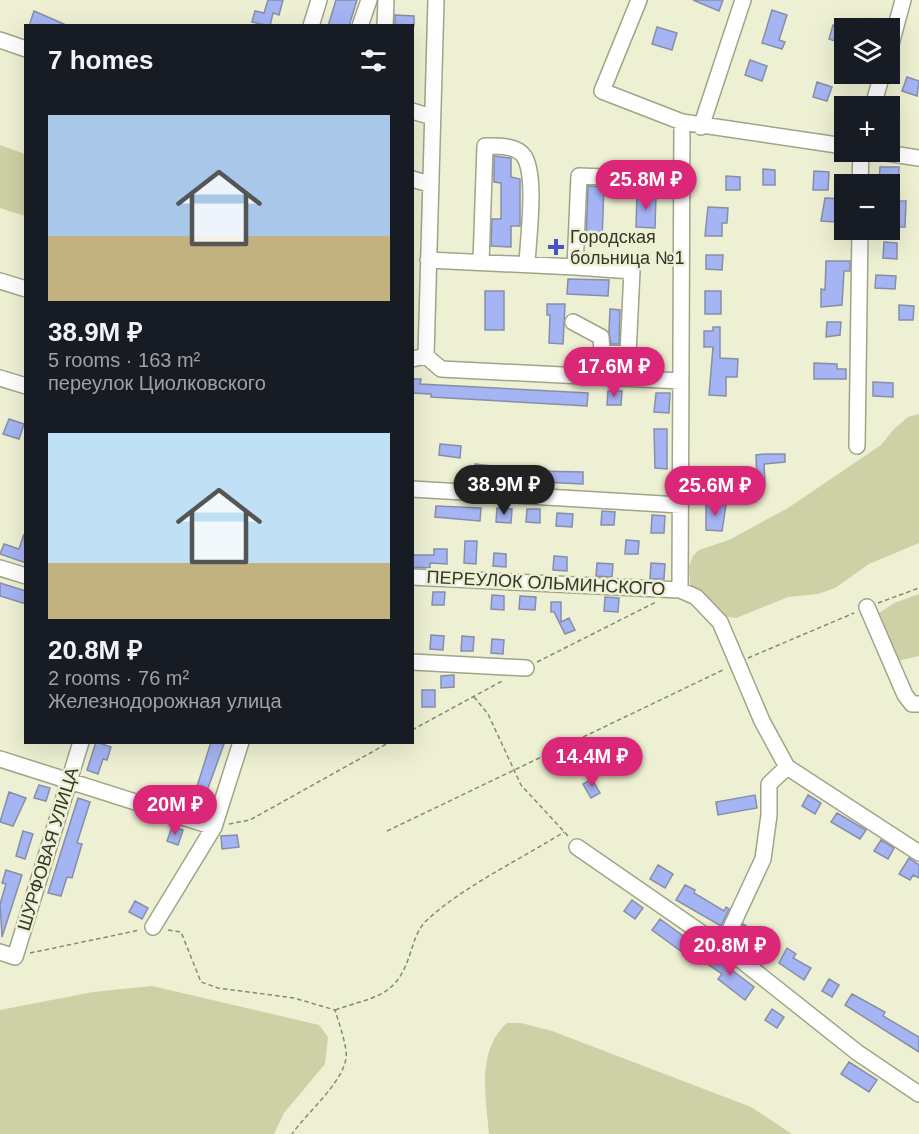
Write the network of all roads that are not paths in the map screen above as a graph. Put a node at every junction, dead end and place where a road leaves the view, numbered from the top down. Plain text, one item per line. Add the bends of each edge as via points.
1 (319, 0) edge
2 (369, 0) edge
3 (387, 0) edge
4 (436, 0) edge
5 (639, 0) edge
6 (743, 0) edge
7 (903, 0) edge
8 (898, 18) edge
9 (312, 24) edge
10 (361, 24) edge
11 (386, 24) edge
12 (0, 40) edge
13 (24, 48) edge
14 (414, 112) edge
15 (432, 117) junction
16 (682, 122) junction
17 (701, 127) junction
18 (834, 145) edge
19 (900, 155) edge
20 (919, 158) edge
21 (605, 177) dead end
22 (414, 180) edge
23 (429, 184) junction
24 (860, 240) edge
25 (428, 260) junction
26 (481, 262) junction
27 (527, 264) junction
28 (575, 267) junction
29 (0, 281) edge
30 (24, 288) edge
31 (573, 322) dead end
32 (419, 357) edge
33 (0, 378) edge
34 (681, 381) junction
35 (24, 385) edge
36 (857, 446) dead end
37 (414, 489) edge
38 (680, 505) junction
39 (0, 568) edge
40 (24, 575) edge
41 (414, 577) edge
42 (680, 590) junction
43 (867, 607) road end
44 (414, 662) edge
45 (526, 668) road end
46 (919, 704) edge
47 (80, 744) edge
48 (240, 744) edge
49 (0, 759) edge
50 (787, 767) junction
51 (69, 781) junction
52 (214, 827) junction
53 (577, 847) road end
54 (919, 853) edge
55 (153, 927) road end
56 (723, 947) junction
57 (8, 955) edge
58 (919, 1094) edge

1 - 9 street
2 - 10 street
3 - 11 street
4 - 15 street
5 - 16 street via 602,91
6 - 17 street
7 - 8 street
12 - 13 street
14 - 15 street
15 - 23 street
16 - 17 street
16 - 34 street
17 - 18 street
19 - 20 street
21 - 28 street via 579,176
22 - 23 street
23 - 25 street
24 - 36 street
25 - 26 street
25 - 32 street
26 - 27 street
26 - 27 street via 484,146 506,146 523,154 530,170
27 - 28 street
28 - 31 street via 632,270 628,354 602,353 601,337
29 - 30 street
32 - 34 street via 441,369
33 - 35 street
34 - 38 street
37 - 38 street
38 - 42 street
39 - 40 street
41 - 42 street, ПЕРЕУЛОК ОЛЬМИНСКОГО
42 - 50 street via 707,607 720,622
43 - 46 street via 905,695 912,704
44 - 45 street
47 - 51 street, ШУРФОВАЯ УЛИЦА
48 - 52 street
49 - 51 street
50 - 54 street
50 - 56 street via 769,784 763,859
51 - 52 street
51 - 57 street, ШУРФОВАЯ УЛИЦА
52 - 55 street
53 - 56 street
56 - 58 street via 858,1053

